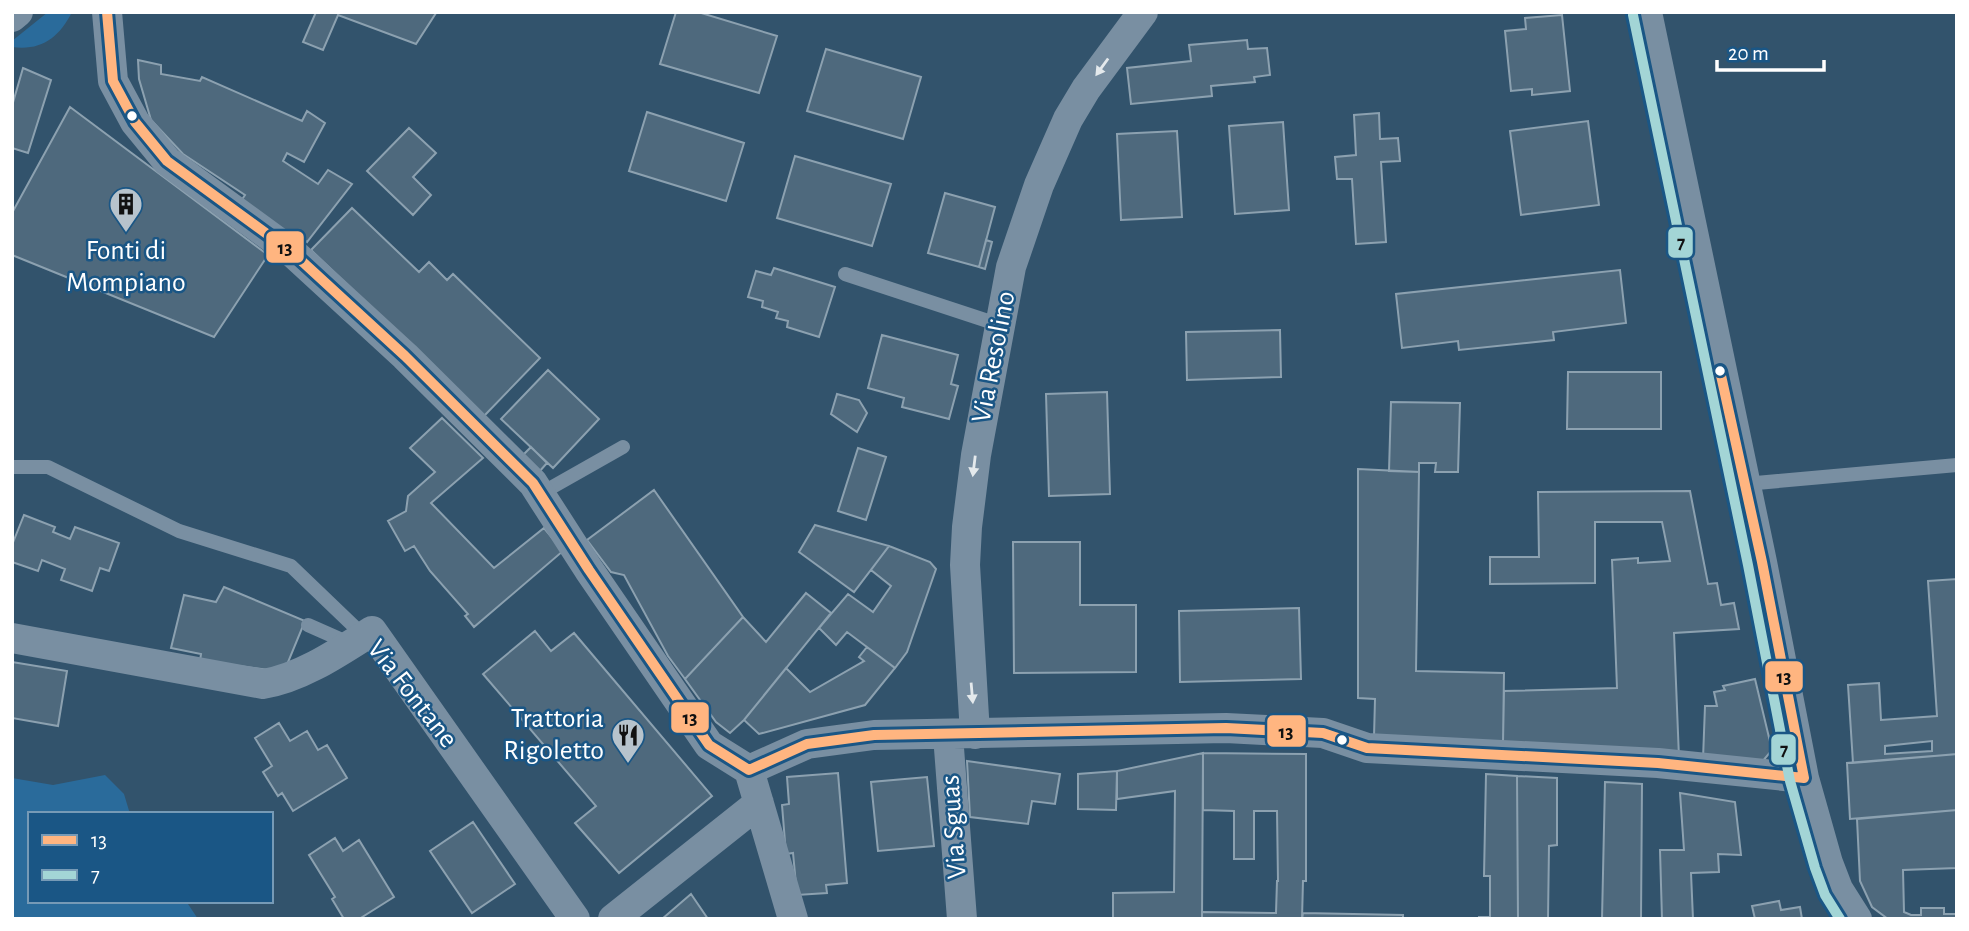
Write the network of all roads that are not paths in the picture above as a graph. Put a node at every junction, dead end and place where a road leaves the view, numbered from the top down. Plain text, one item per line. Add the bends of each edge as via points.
1 (18, 12) edge
2 (107, 12) edge
3 (1143, 12) edge
4 (1647, 12) edge
5 (12, 17) edge
6 (845, 274) dead end
7 (1000, 325) junction
8 (623, 447) dead end
9 (1957, 465) edge
10 (12, 467) edge
11 (1745, 484) junction
12 (540, 494) junction
13 (308, 625) dead end
14 (12, 638) edge
15 (358, 640) junction
16 (962, 734) junction
17 (748, 770) junction
18 (1804, 778) junction
19 (758, 803) junction
20 (575, 919) edge
21 (613, 919) edge
22 (793, 919) edge
23 (962, 919) edge
24 (1857, 919) edge

1 - 5 street
2 - 12 street via 113,81 135,122 167,161 293,253 405,356
3 -> 7 street, Via Resolino via 1086,89 1056,145 1011,267
4 - 11 street
6 - 7 lane
7 -> 16 street, Via Resolino via 967,527
8 - 12 lane
9 - 11 lane
10 - 15 lane via 48,467 179,531 291,566
11 - 18 street via 1758,517
12 - 17 street via 709,745
13 - 15 lane
14 - 15 street, Via Fontane via 263,684 286,678
15 - 20 street, Via Fontane via 372,631
16 - 17 street via 874,735 807,744
16 - 18 street via 1226,728 1323,733 1367,748 1658,764
16 - 23 street, Via Sguas
17 - 19 street
18 - 24 street via 1828,863
19 - 21 street
19 - 22 street

